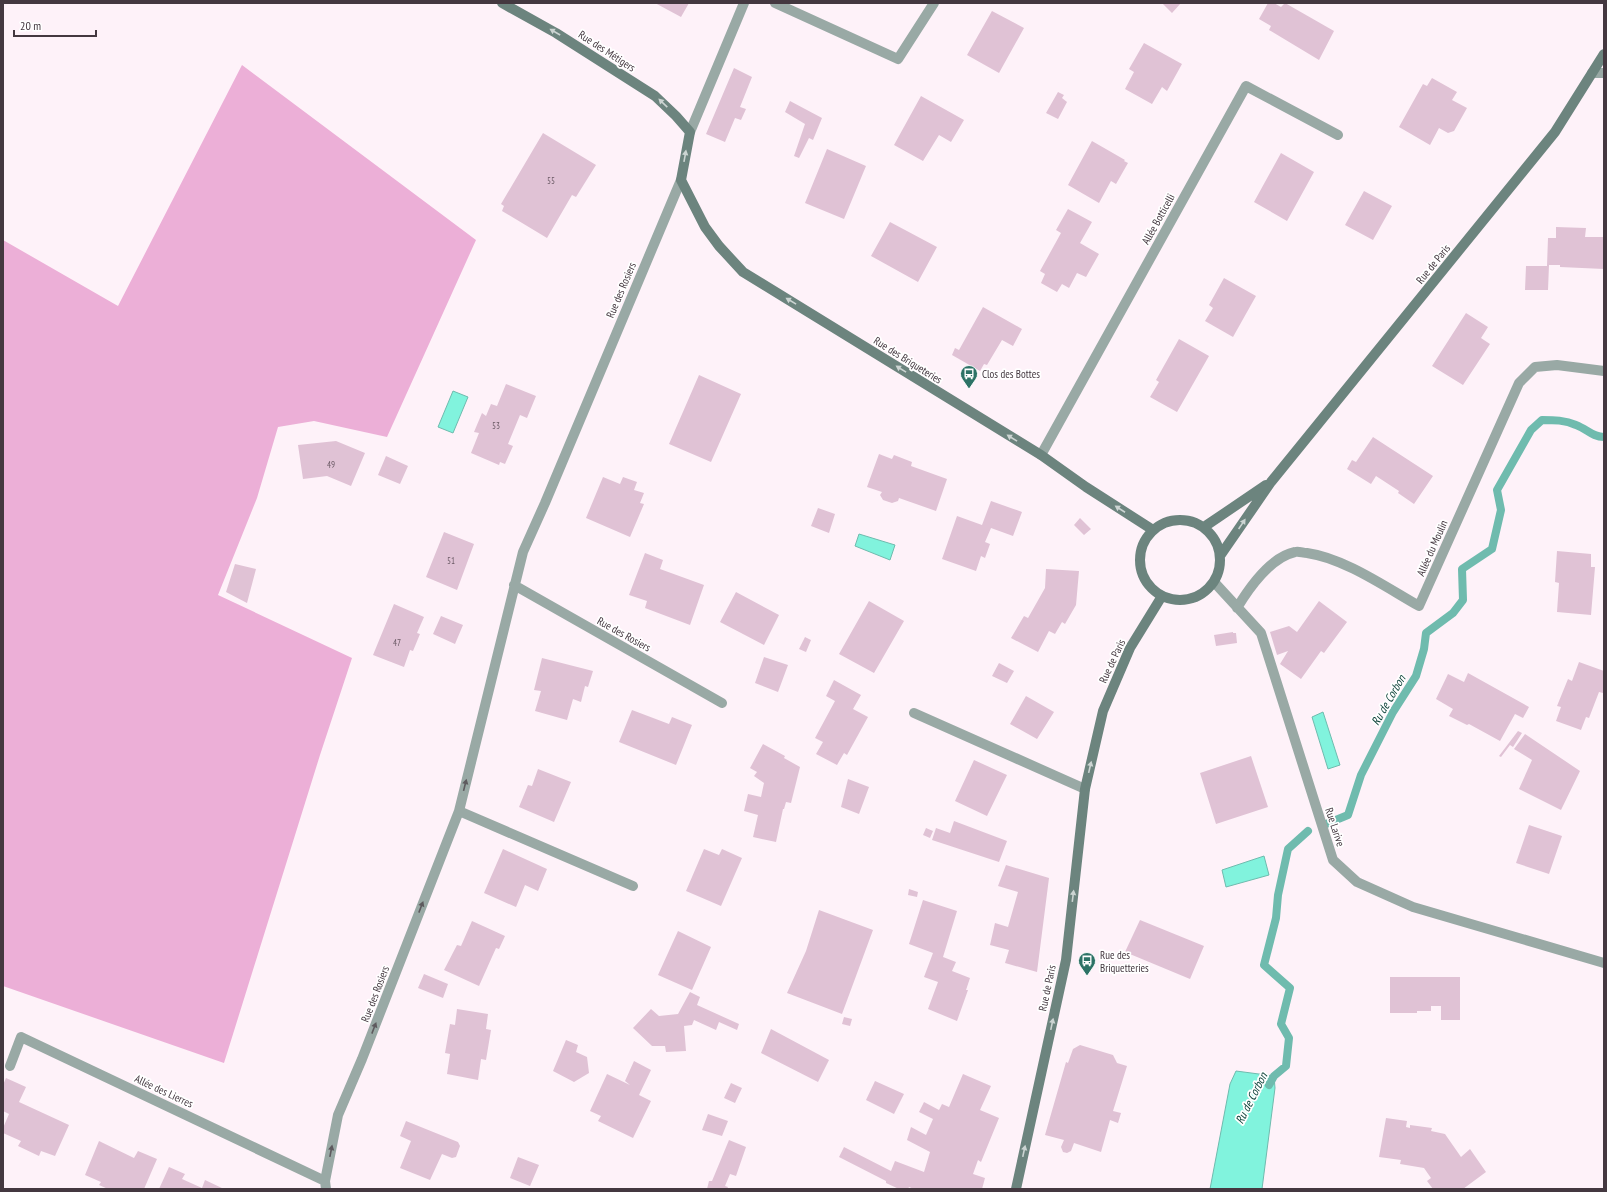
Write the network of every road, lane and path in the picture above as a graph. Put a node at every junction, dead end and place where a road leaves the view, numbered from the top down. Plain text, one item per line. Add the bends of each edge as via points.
1 (502, 3) edge
2 (744, 3) edge
3 (775, 3) edge
4 (934, 3) edge
5 (1604, 54) edge
6 (1592, 73) junction
7 (1604, 73) edge
8 (690, 132) junction
9 (1338, 136) dead end
10 (681, 180) junction
11 (1604, 371) edge
12 (1042, 455) junction
13 (1271, 482) junction
14 (1204, 527) junction
15 (1153, 530) junction
16 (1220, 556) junction
17 (1214, 582) junction
18 (514, 585) junction
19 (1162, 596) junction
20 (1237, 608) junction
21 (722, 703) dead end
22 (914, 713) dead end
23 (1085, 789) junction
24 (459, 811) junction
25 (633, 886) dead end
26 (1604, 963) edge
27 (10, 1066) dead end
28 (326, 1185) edge
29 (1016, 1189) edge

8 -> 1 main road, Rue des Métigers via 655,96 556,32
2 - 8 street, Rue des Rosiers
3 - 4 street via 898,59
5 - 6 main road, Rue de Paris
6 - 7 street
6 - 13 main road, Rue de Paris via 1555,132
10 -> 8 main road, Rue des Rosiers
9 - 12 street, Allée Botticelli via 1246,86
12 -> 10 main road, Rue des Briqueteries via 742,272 705,227
10 - 18 street, Rue des Rosiers via 523,552
11 - 20 street, Allée du Moulin via 1557,365 1535,367 1519,383 1419,606 1336,560 1317,554 1296,552 1280,558 1268,568 1248,590
15 -> 12 main road, Rue des Briqueteries
13 - 14 main road, Rue de Paris
16 -> 13 main road, Rue de Paris
14 - 15 main road via 1194,522 1172,520
14 - 16 main road via 1218,545
15 - 19 main road via 1145,540 1140,566 1144,578
16 - 17 main road via 1219,570
17 - 19 main road via 1196,597 1185,600
17 - 20 street, Rue Larive
18 - 21 street, Rue des Rosiers
24 -> 18 street, Rue des Rosiers
23 -> 19 main road, Rue de Paris via 1103,711 1130,648
20 - 26 street, Rue Larive via 1261,634 1333,860 1357,882 1413,907
22 - 23 street
29 -> 23 main road, Rue de Paris via 1066,960
24 - 25 street
28 -> 24 street, Rue des Rosiers via 338,1115
27 - 28 street, Allée des Lierres via 21,1037

